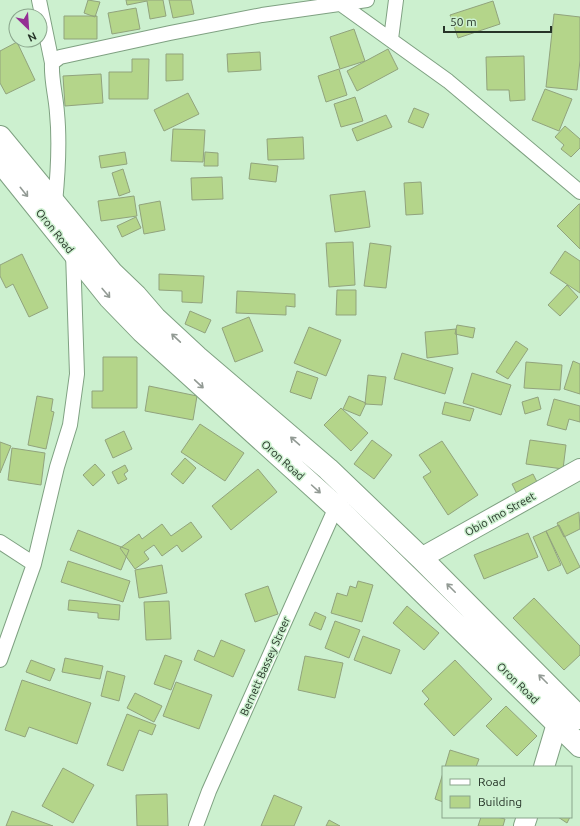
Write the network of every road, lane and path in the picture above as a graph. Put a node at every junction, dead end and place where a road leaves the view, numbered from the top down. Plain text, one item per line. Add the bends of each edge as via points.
1 (39, 0) edge
2 (368, 0) edge
3 (396, 0) edge
4 (339, 2) edge
5 (391, 39) junction
6 (52, 63) junction
7 (0, 137) edge
8 (0, 162) edge
9 (580, 192) edge
10 (55, 203) junction
11 (73, 253) junction
12 (580, 469) edge
13 (336, 506) junction
14 (0, 542) edge
15 (421, 558) junction
16 (34, 564) junction
17 (0, 660) edge
18 (563, 699) junction
19 (580, 718) edge
20 (559, 723) junction
21 (580, 746) edge
22 (544, 766) edge
23 (196, 826) edge

1 - 6 street
2 - 4 street
3 - 5 street
4 - 5 street
4 - 6 street via 170,33 60,57
5 - 9 street via 448,81
6 - 10 street via 59,158
7 - 10 highway, Oron Road
8 -> 11 highway, Oron Road
15 -> 10 highway, Oron Road via 328,470 155,318 112,273
11 -> 13 highway, Oron Road via 110,298 142,331
11 - 16 street via 77,374 70,425 57,467
12 - 15 street, Obio Imo Street
13 - 20 highway, Oron Road
13 - 23 street, Bernett Bassey Streer via 209,791
14 - 16 street
18 -> 15 highway, Oron Road
16 - 17 street
18 - 19 highway, Oron Road
18 - 20 street
20 - 21 highway, Oron Road
20 - 22 street

